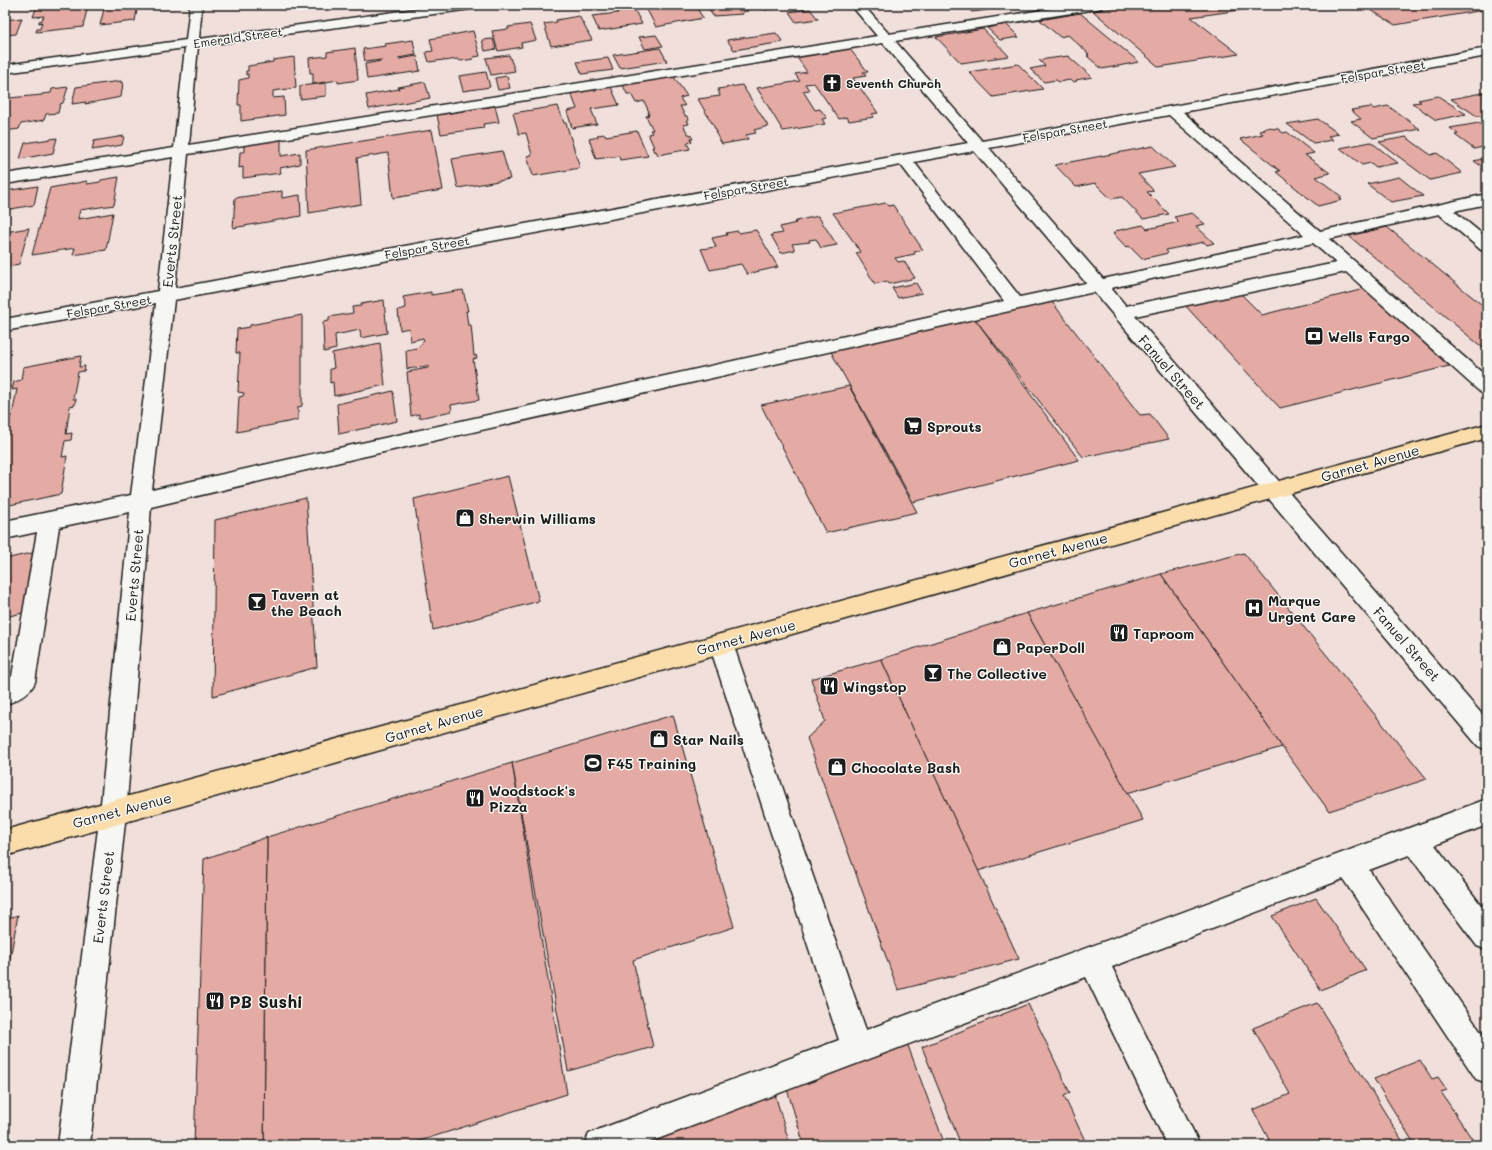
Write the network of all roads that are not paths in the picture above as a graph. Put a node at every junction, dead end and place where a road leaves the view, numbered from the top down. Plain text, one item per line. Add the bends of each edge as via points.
1 (196, 5) edge
2 (471, 5) edge
3 (856, 5) edge
4 (1097, 5) edge
5 (885, 39) junction
6 (192, 43) junction
7 (1487, 52) edge
8 (5, 69) edge
9 (1172, 110) junction
10 (979, 145) junction
11 (180, 152) junction
12 (904, 159) junction
13 (5, 179) edge
14 (1487, 199) edge
15 (1442, 209) junction
16 (1316, 237) junction
17 (1487, 246) edge
18 (1348, 266) junction
19 (1097, 286) junction
20 (166, 295) junction
21 (1016, 304) junction
22 (1121, 313) junction
23 (5, 325) edge
24 (1487, 387) edge
25 (1487, 431) edge
26 (1275, 490) junction
27 (140, 500) junction
28 (50, 520) junction
29 (5, 530) edge
30 (721, 644) junction
31 (5, 694) edge
32 (1487, 738) edge
33 (1487, 812) edge
34 (113, 813) junction
35 (1414, 839) junction
36 (5, 843) edge
37 (1349, 864) junction
38 (1487, 936) edge
39 (1093, 960) junction
40 (857, 1049) junction
41 (1487, 1068) edge
42 (74, 1145) edge
43 (600, 1145) edge
44 (1184, 1145) edge

1 - 6 street, Everts Street
2 - 6 street, Emerald Street
3 - 5 street, Fanuel Street
4 - 5 street
5 - 10 street, Fanuel Street
5 - 11 street
6 - 8 street, Emerald Street
6 - 11 street, Everts Street
7 - 9 street, Felspar Street
9 - 10 street, Felspar Street
9 - 16 street
10 - 12 street, Felspar Street
10 - 19 street, Fanuel Street
11 - 13 street
11 - 20 street, Everts Street
12 - 20 street, Felspar Street
12 - 21 street
14 - 15 street
15 - 16 street
15 - 17 street
16 - 18 street
16 - 19 street
18 - 22 street
18 - 24 street
19 - 21 street
19 - 22 street, Fanuel Street
20 - 23 street, Felspar Street
20 - 27 street, Everts Street
21 - 27 street
22 - 26 street, Fanuel Street
25 - 26 main road, Garnet Avenue
26 - 30 main road, Garnet Avenue
26 - 32 street, Fanuel Street
27 - 28 street
27 - 34 street, Everts Street
28 - 29 street
28 - 31 street via 23,682
30 - 34 main road, Garnet Avenue
30 - 40 street
33 - 35 street
34 - 36 main road, Garnet Avenue
34 - 42 street, Everts Street
35 - 37 street
35 - 38 street
37 - 39 street
37 - 41 street
39 - 40 street
39 - 44 street
40 - 43 street

